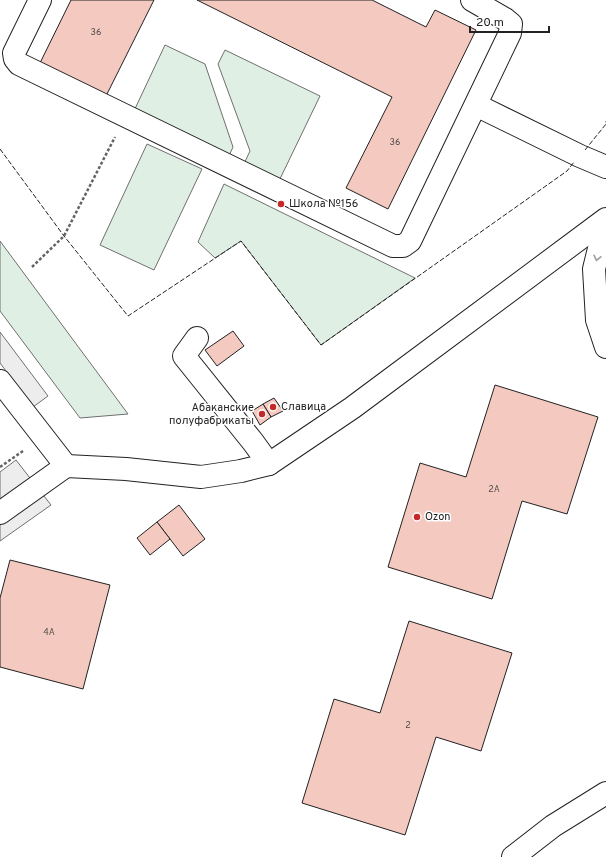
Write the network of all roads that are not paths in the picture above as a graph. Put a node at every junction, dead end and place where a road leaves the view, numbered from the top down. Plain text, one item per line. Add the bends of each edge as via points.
1 (40, 0) edge
2 (472, 0) edge
3 (476, 105) junction
4 (606, 167) edge
5 (606, 219) edge
6 (197, 338) dead end
7 (606, 347) edge
8 (0, 381) edge
9 (269, 464) junction
10 (66, 466) junction
11 (0, 512) edge
12 (606, 793) edge
13 (513, 857) edge

1 - 3 street via 14,53 19,64 393,246 403,246 410,241
2 - 3 street via 511,24 510,32
3 - 4 street
5 -> 7 street via 594,269 598,320
5 - 9 street via 352,408
6 - 9 street via 184,356
8 - 10 street
9 - 10 street via 200,478
10 - 11 street
12 - 13 street via 553,826

